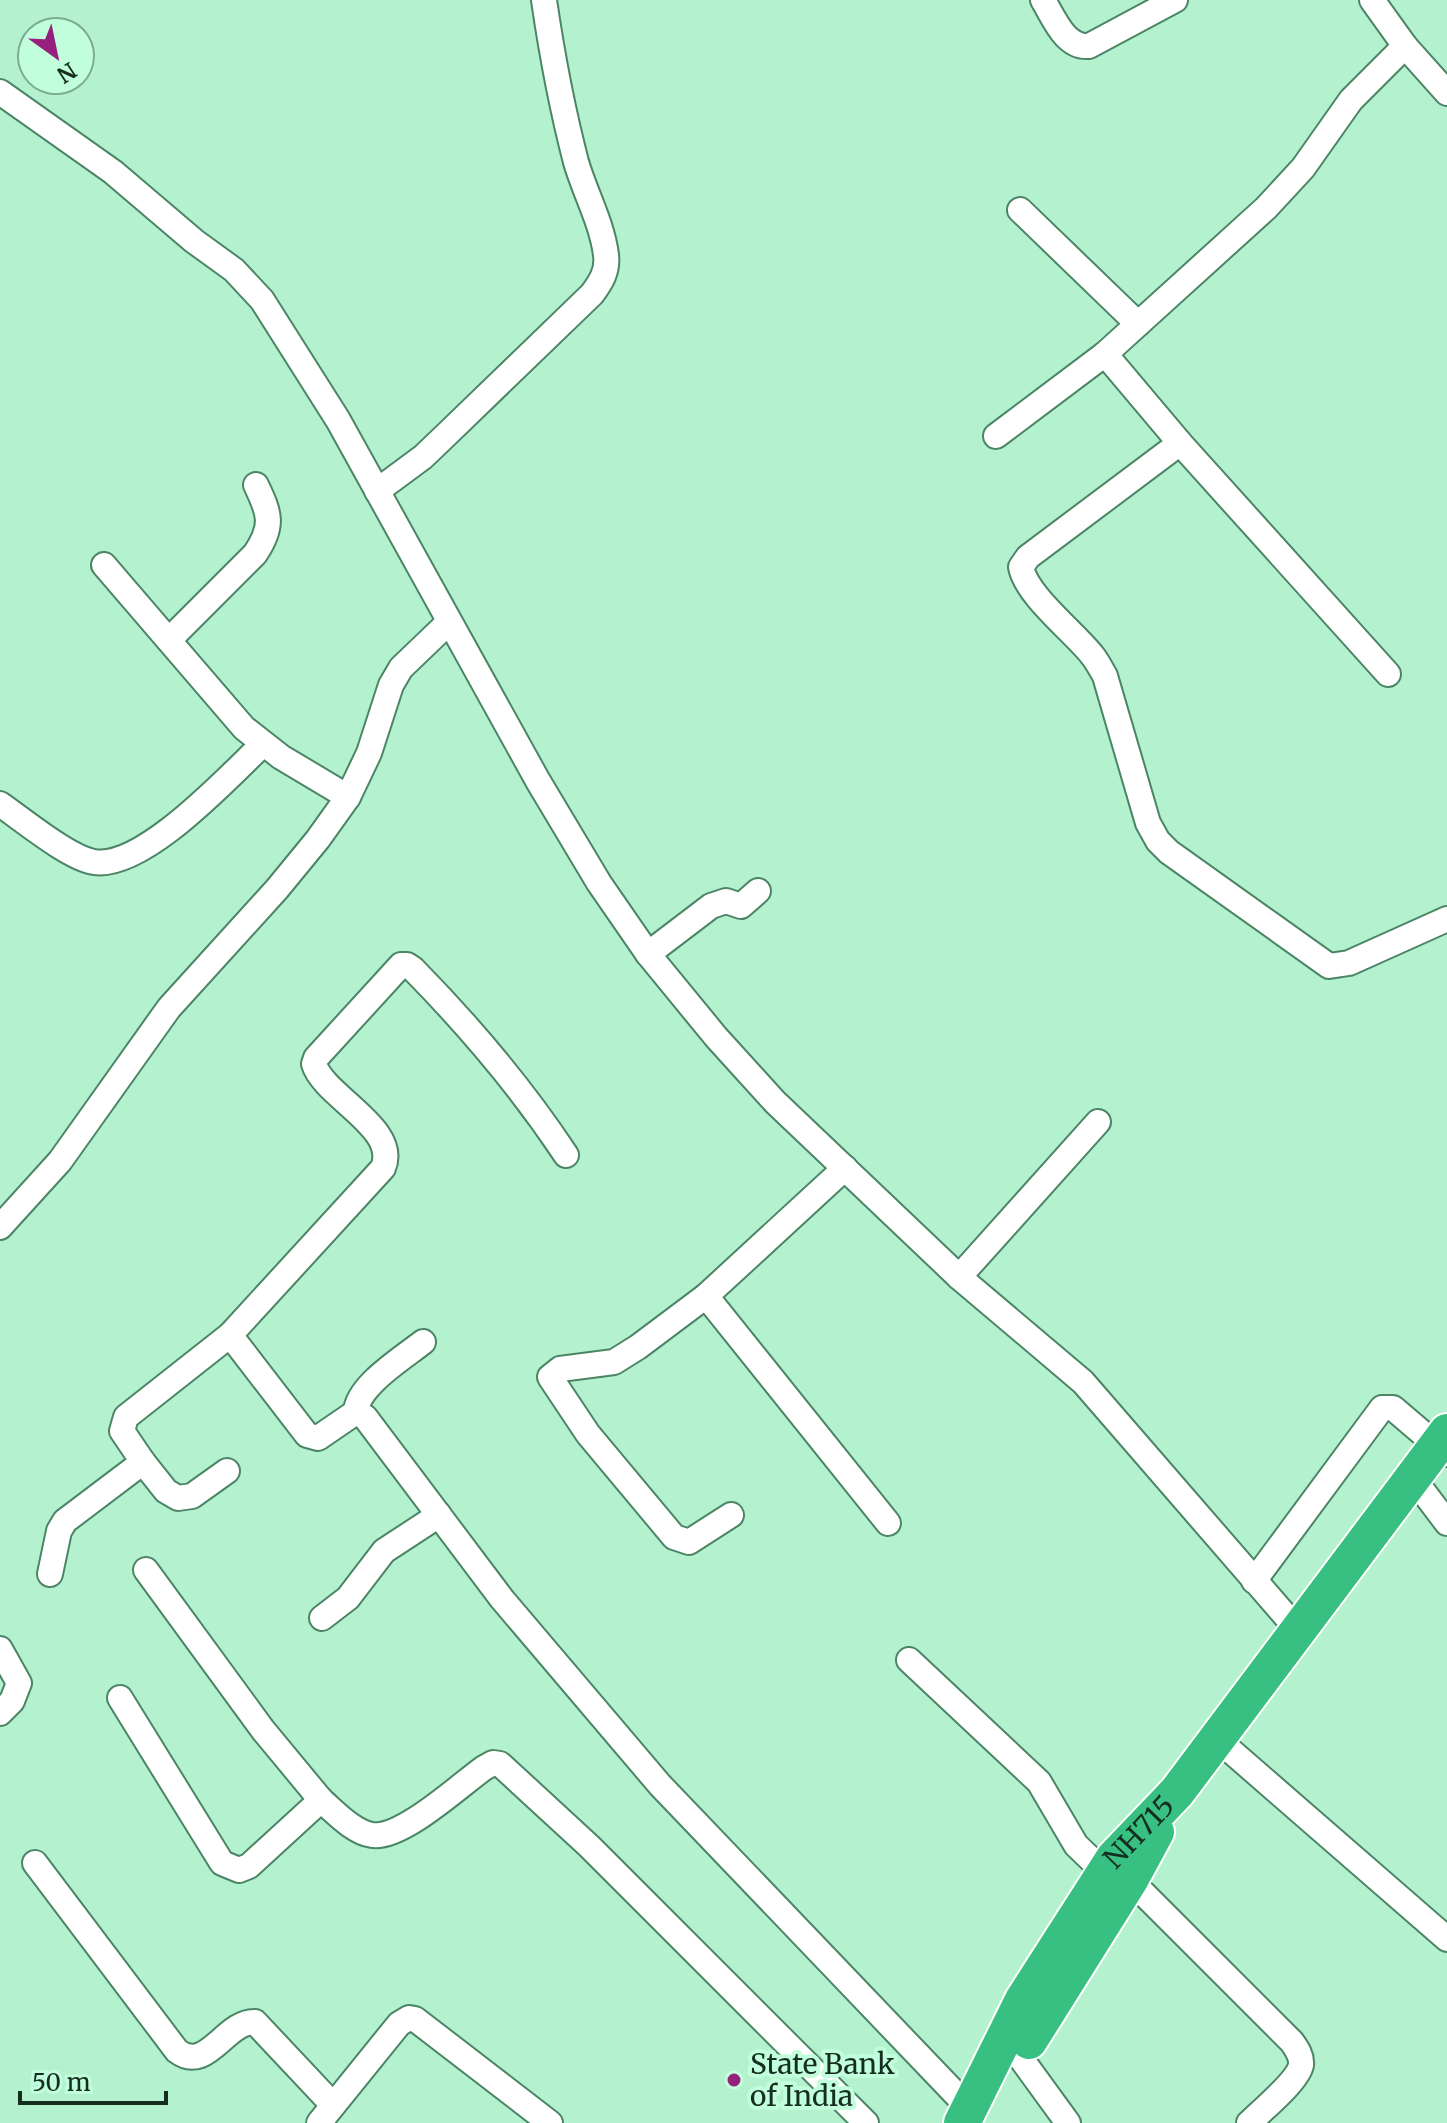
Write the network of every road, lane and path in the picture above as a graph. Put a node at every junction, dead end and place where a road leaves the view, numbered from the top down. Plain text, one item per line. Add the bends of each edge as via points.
1 (544, 0) edge
2 (1043, 0) edge
3 (1175, 0) edge
4 (1372, 0) edge
5 (1405, 46) junction
6 (0, 92) edge
7 (1447, 93) edge
8 (1020, 210) dead end
9 (1138, 324) junction
10 (1105, 354) junction
11 (996, 436) dead end
12 (1180, 443) junction
13 (256, 485) dead end
14 (377, 491) junction
15 (104, 565) dead end
16 (449, 622) junction
17 (169, 640) junction
18 (1388, 674) dead end
19 (262, 745) junction
20 (348, 797) junction
21 (0, 804) edge
22 (758, 891) dead end
23 (1447, 919) edge
24 (648, 954) junction
25 (1098, 1122) dead end
26 (566, 1155) dead end
27 (845, 1168) junction
28 (0, 1227) edge
29 (959, 1277) junction
30 (706, 1296) junction
31 (230, 1335) junction
32 (423, 1342) dead end
33 (356, 1412) junction
34 (1444, 1443) edge
35 (143, 1462) junction
36 (227, 1471) dead end
37 (1413, 1478) junction
38 (439, 1515) junction
39 (731, 1515) dead end
40 (888, 1523) dead end
41 (1447, 1523) edge
42 (146, 1570) dead end
43 (50, 1574) dead end
44 (1254, 1581) junction
45 (322, 1618) dead end
46 (1297, 1629) junction
47 (0, 1649) edge
48 (909, 1660) dead end
49 (120, 1698) dead end
50 (0, 1713) edge
51 (1216, 1738) junction
52 (321, 1800) junction
53 (35, 1863) dead end
54 (1117, 1876) junction
55 (1447, 1939) edge
56 (1020, 2057) junction
57 (326, 2114) edge
58 (974, 2118) edge
59 (550, 2123) edge
60 (866, 2123) edge
61 (1068, 2123) edge
62 (1249, 2123) edge

1 - 14 street via 563,109 607,258 605,276 434,446
2 - 3 street via 1066,37 1081,47
4 - 5 street
5 - 7 street
5 - 9 street via 1351,100 1303,168 1266,208
6 - 14 street via 113,172 234,270 282,327
8 - 9 street
9 - 10 street
10 - 11 street
10 - 12 street
12 - 18 street
12 - 23 street via 1021,567 1105,676 1148,823 1169,852 1329,966 1339,967
13 - 17 street via 267,509 264,541
14 - 16 street
15 - 17 street
16 - 20 street via 401,668 391,685
16 - 24 street via 599,883
17 - 19 street
19 - 20 street
19 - 21 street via 185,817 122,860 92,862 75,855
20 - 28 street via 277,889 169,1008 60,1161
22 - 24 street via 741,906 726,901 711,906
24 - 27 street via 775,1102
25 - 29 street
26 - 31 street via 469,1027 413,969 401,965 314,1064 383,1142 388,1158
27 - 29 street
27 - 30 street
29 - 44 street via 1083,1382
30 - 39 street via 614,1362 560,1369 550,1377 588,1434 674,1537 689,1542
30 - 40 street
31 - 33 street via 307,1435 318,1438
31 - 35 street via 126,1417 122,1431
32 - 33 street via 368,1388
33 - 38 street
34 - 37 highway, NH715
34 - 44 street via 1393,1408 1382,1408
35 - 36 street via 178,1498 192,1496
35 - 43 street via 65,1521
37 - 41 street
37 - 46 highway, NH715
38 - 45 street via 384,1551 348,1598
38 - 58 street via 502,1599 660,1785
42 - 52 street
44 - 46 street
46 - 51 highway, NH715
47 - 50 street via 19,1683
48 - 54 street via 1039,1782 1076,1845
49 - 52 street via 222,1863 231,1868 249,1866
51 - 54 highway, NH715 / NH715 via 1177,1792 1114,1858
51 - 55 street
52 - 60 street via 357,1829 386,1834 484,1768 500,1764
53 - 57 street via 177,2051 195,2058 236,2027 255,2022
54 - 56 highway, NH715
54 - 58 highway, NH715 via 1023,2000
54 - 62 street via 1299,2052 1296,2075
56 - 58 highway, NH715
56 - 61 street
57 - 59 street via 409,2018

